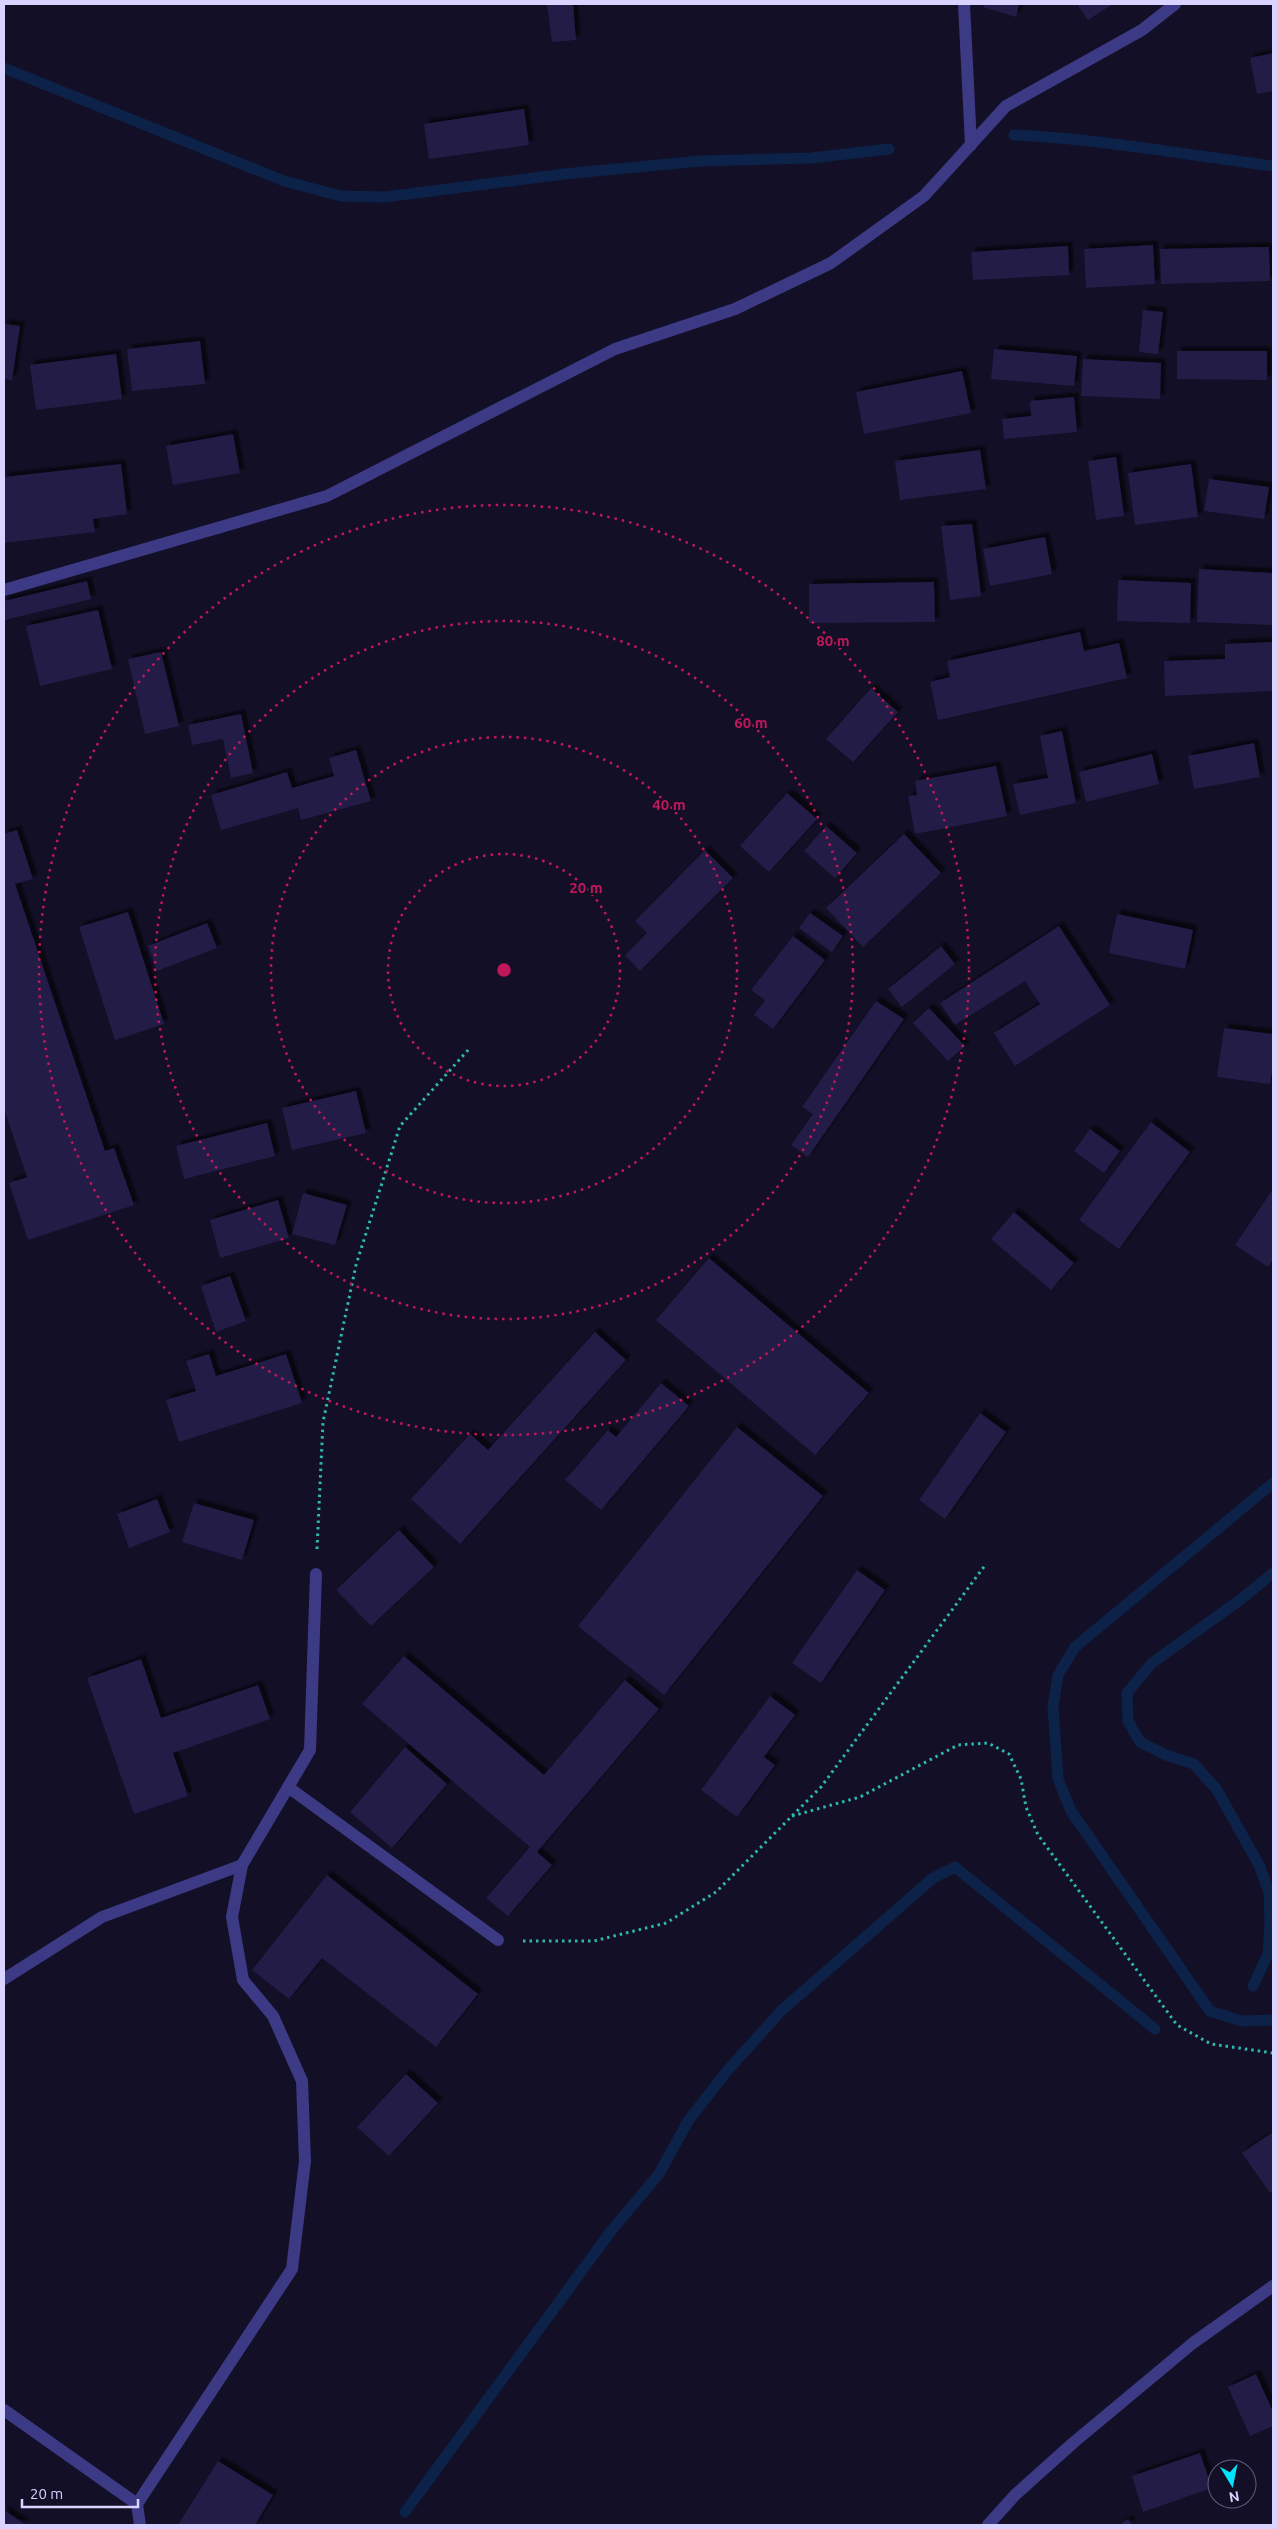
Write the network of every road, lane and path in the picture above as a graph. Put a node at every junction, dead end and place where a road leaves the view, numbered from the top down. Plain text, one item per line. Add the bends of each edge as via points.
1 (964, 4) edge
2 (1175, 4) edge
3 (971, 145) junction
4 (4, 590) edge
5 (469, 1049) dead end
6 (986, 1564) dead end
7 (316, 1574) joint
8 (288, 1787) junction
9 (792, 1816) junction
10 (242, 1864) junction
11 (498, 1940) joint
12 (4, 1979) edge
13 (1273, 2053) edge
14 (1273, 2286) edge
15 (4, 2410) edge
16 (137, 2504) junction
17 (140, 2525) edge
18 (988, 2525) edge

1 - 3 street
2 - 3 street via 1142,30 1006,106
3 - 4 street via 924,196 831,263 735,309 615,349 327,496
5 - 7 path via 400,1126 356,1265 323,1422
6 - 9 path via 821,1787
7 - 8 street via 310,1750
8 - 10 street
8 - 11 street
9 - 11 path via 716,1892 666,1923 594,1941
9 - 13 path via 860,1797 958,1746 988,1743 1009,1754 1022,1779 1026,1807 1038,1835 1177,2025 1211,2044
10 - 12 street via 102,1917
10 - 16 street via 232,1917 243,1980 273,2016 302,2081 305,2161 292,2269
14 - 18 street via 1192,2343 1073,2443 1015,2495
15 - 16 street
16 - 17 street

